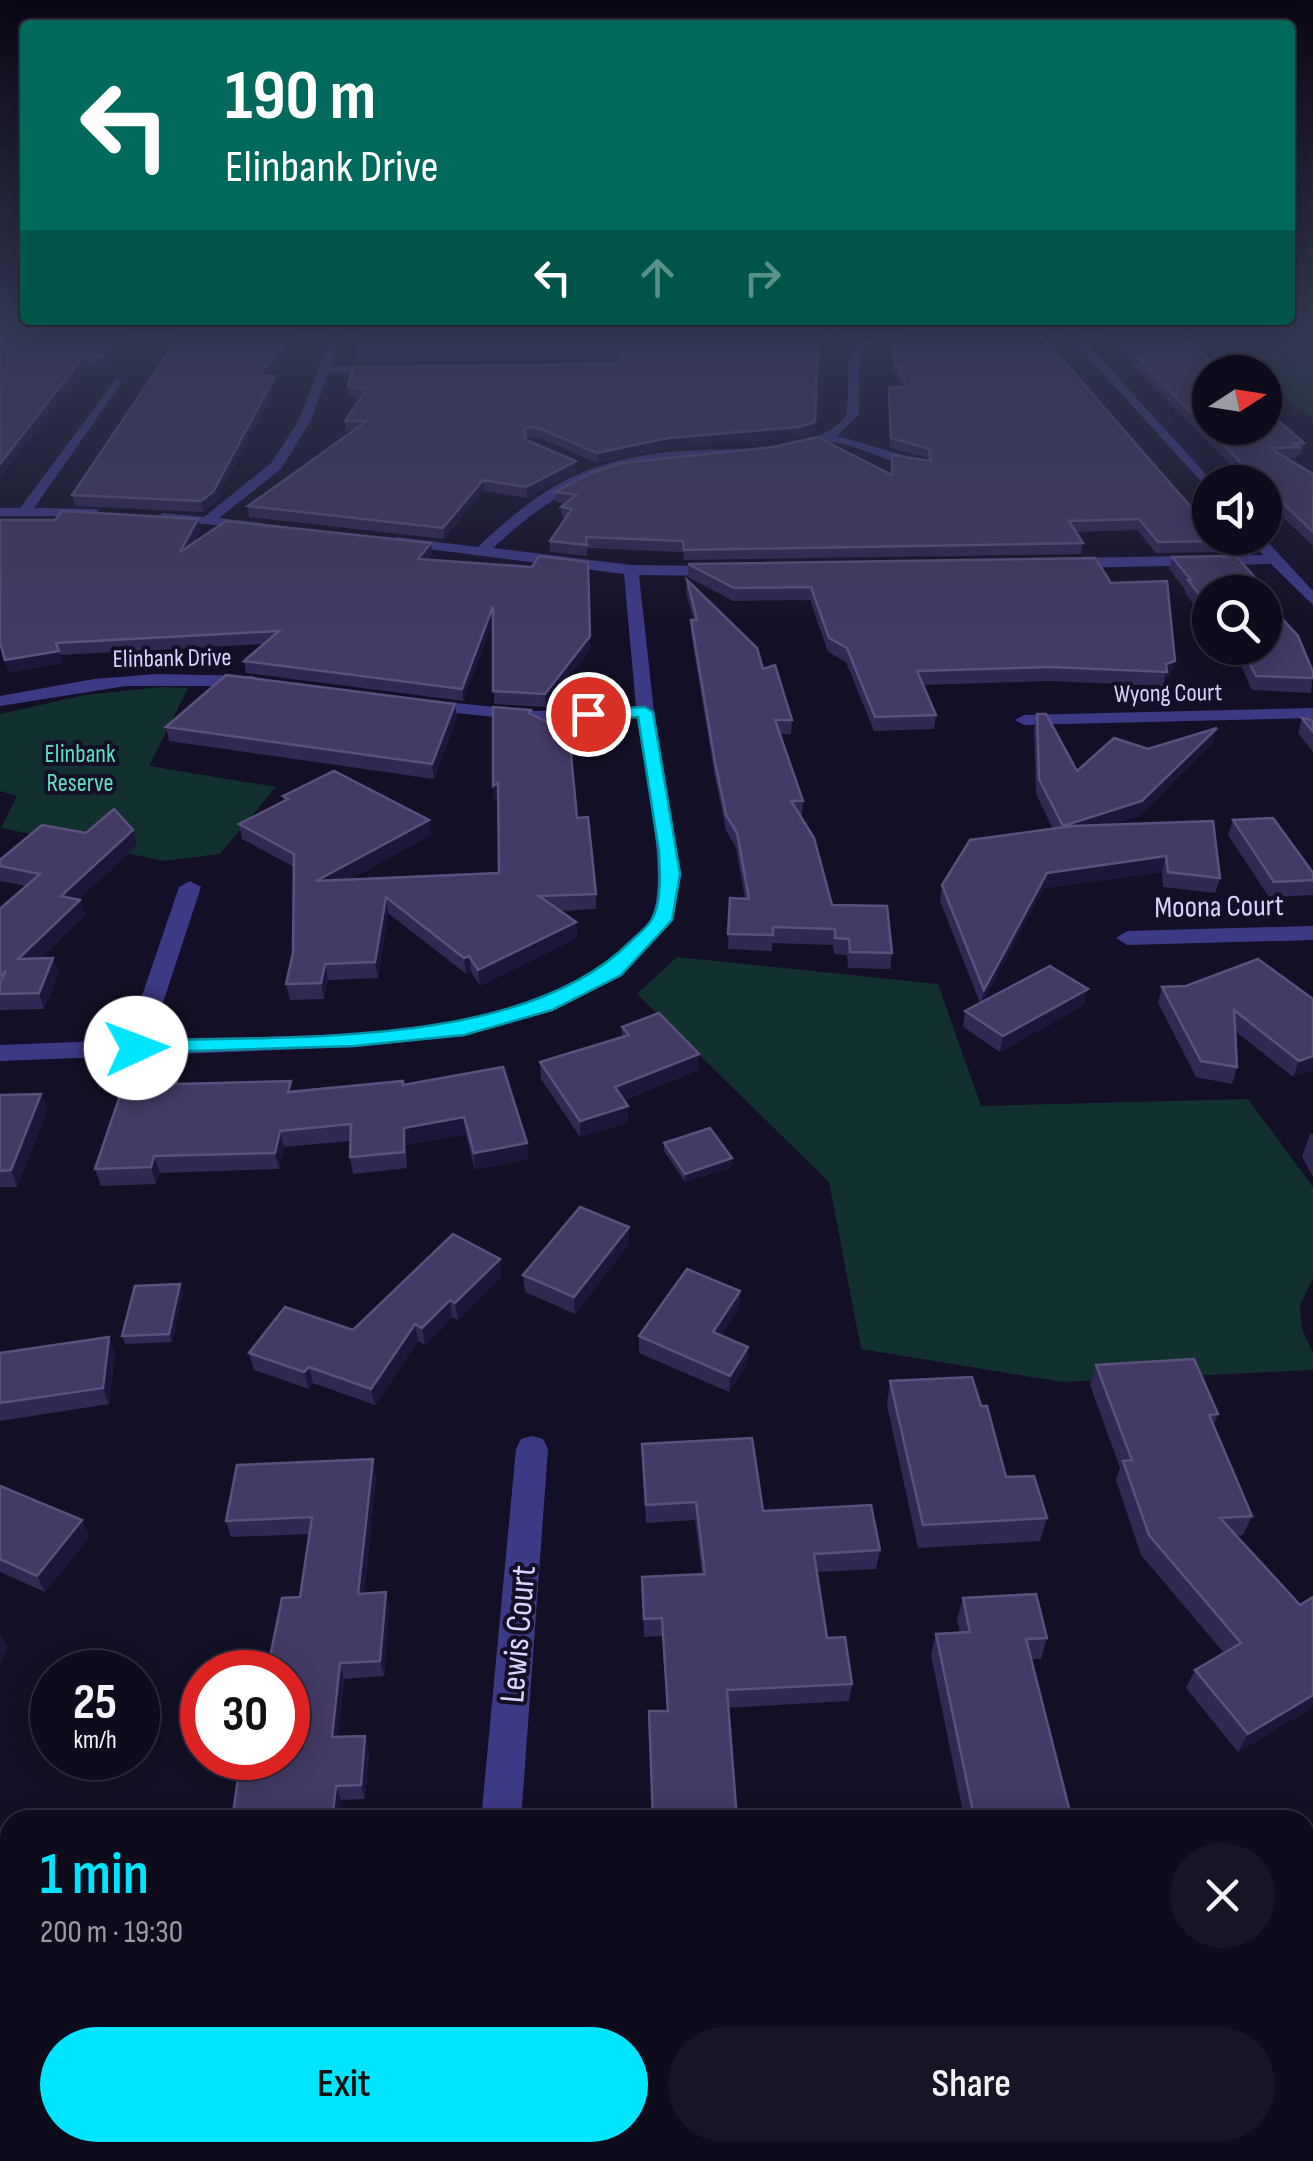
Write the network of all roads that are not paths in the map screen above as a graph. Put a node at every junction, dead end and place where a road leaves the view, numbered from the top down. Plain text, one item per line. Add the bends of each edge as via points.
1 (86, 429) edge
2 (300, 429) edge
3 (838, 429) edge
4 (1157, 429) edge
5 (825, 437) junction
6 (581, 465) edge
7 (922, 466) edge
8 (1192, 467) edge
9 (596, 471) junction
10 (26, 511) junction
11 (0, 512) edge
12 (104, 514) edge
13 (138, 516) edge
14 (207, 521) junction
15 (275, 528) edge
16 (388, 540) edge
17 (482, 550) junction
18 (1271, 555) edge
19 (1275, 559) junction
20 (1052, 564) edge
21 (631, 570) junction
22 (735, 570) edge
23 (1313, 600) edge
24 (278, 684) edge
25 (0, 701) edge
26 (406, 702) edge
27 (645, 712) junction
28 (1313, 713) edge
29 (1024, 720) dead end
30 (190, 887) dead end
31 (1313, 933) edge
32 (1127, 938) dead end
33 (136, 1048) junction
34 (0, 1053) edge
35 (532, 1449) dead end
36 (502, 1810) edge

1 - 10 street
2 - 14 street via 276,466
3 - 5 street
4 - 8 street
5 - 7 street
5 - 9 street
6 - 9 street
9 - 17 street via 536,501
10 - 11 street
10 - 12 street
13 - 14 street
14 - 15 street
16 - 17 street
17 - 21 street
18 - 19 street
19 - 20 street
19 - 23 street
21 - 22 street
21 - 27 street
24 - 25 street, Elinbank Drive via 155,678
26 - 27 street via 536,716
27 - 33 street via 670,874 662,920 614,970 544,1006 464,1028
28 - 29 street, Wyong Court
30 - 33 street
31 - 32 street, Moona Court
33 - 34 street
35 - 36 street, Lewis Court

